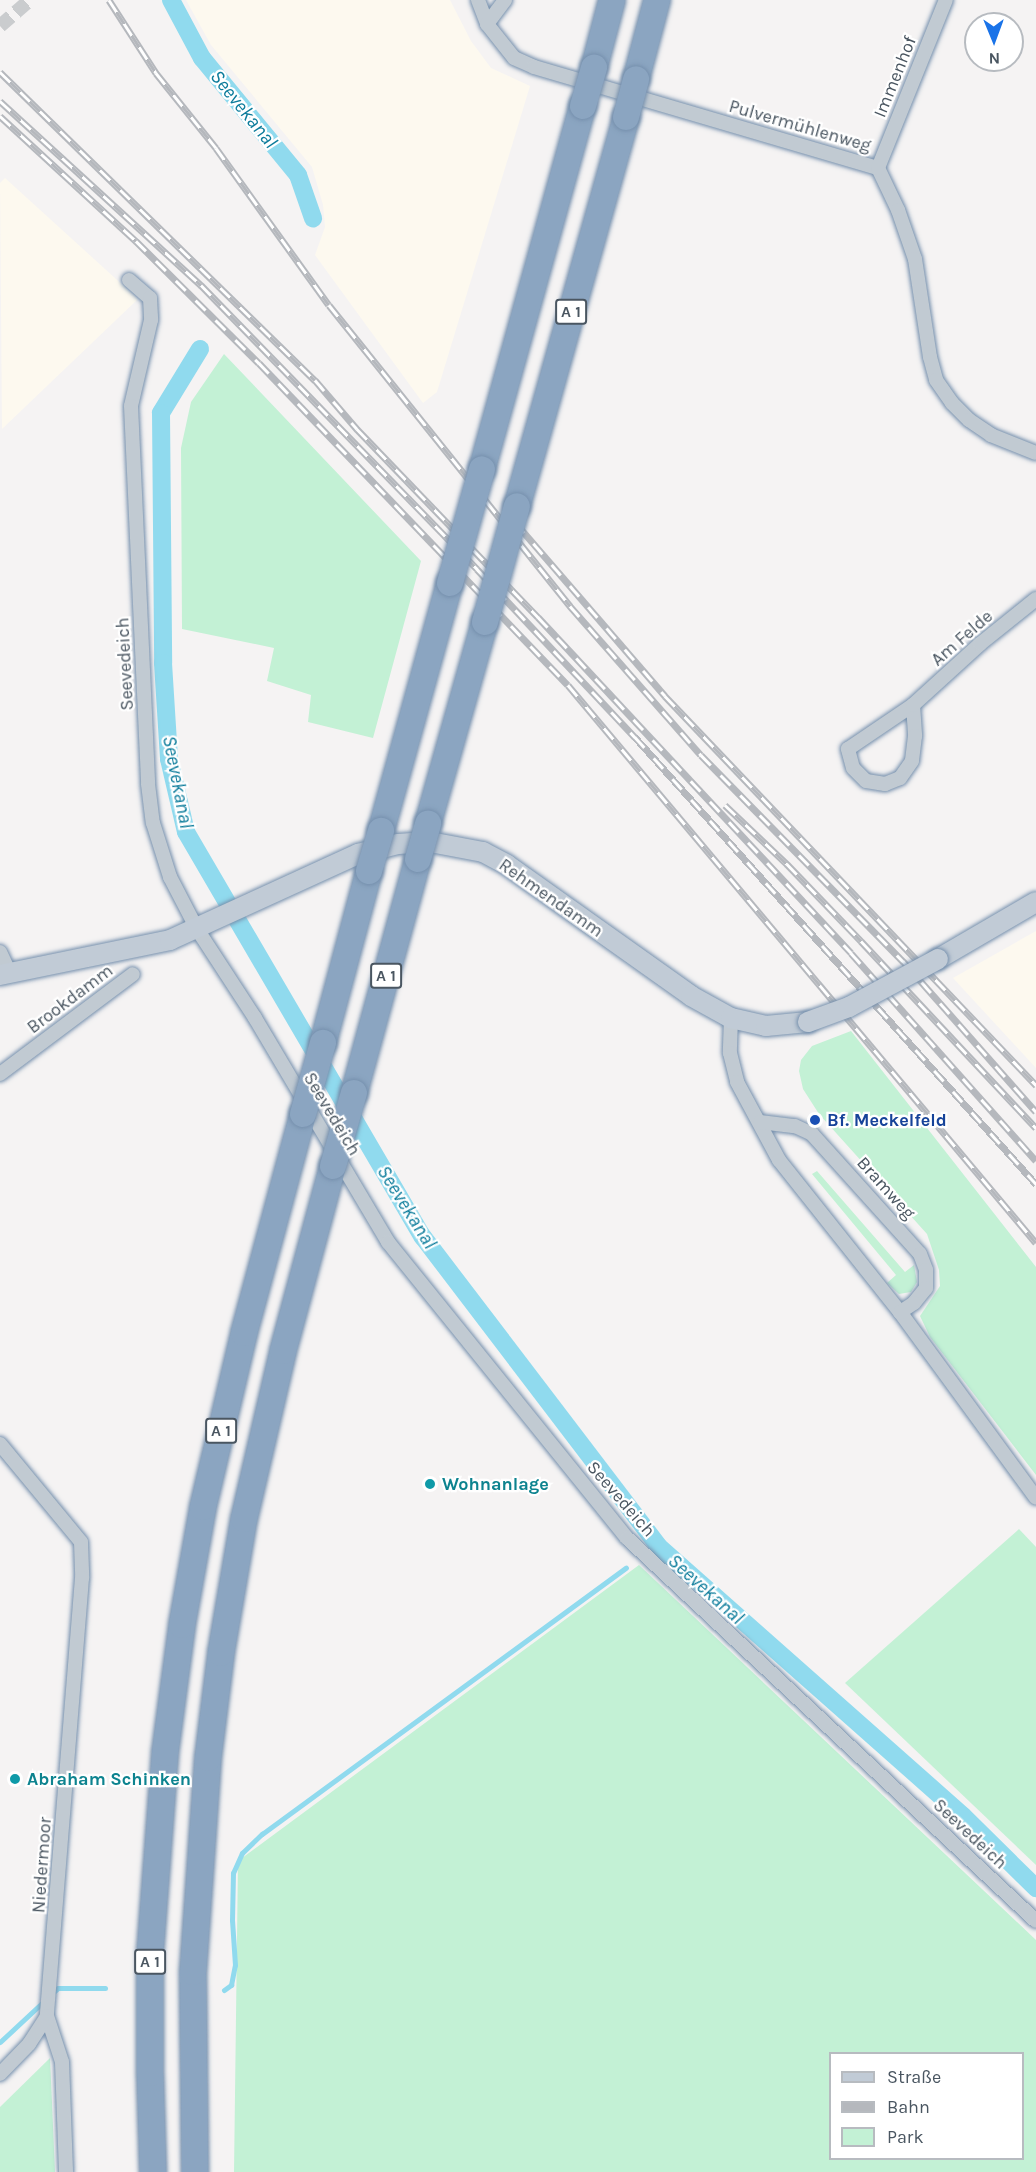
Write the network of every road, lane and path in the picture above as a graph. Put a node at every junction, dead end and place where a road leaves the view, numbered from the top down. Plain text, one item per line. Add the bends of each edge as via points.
1 (478, 0) edge
2 (505, 0) edge
3 (612, 0) edge
4 (657, 0) edge
5 (946, 0) edge
6 (487, 24) junction
7 (878, 168) junction
8 (129, 280) dead end
9 (1036, 453) edge
10 (1036, 599) edge
11 (913, 705) junction
12 (1036, 902) edge
13 (196, 929) junction
14 (0, 952) edge
15 (5, 974) edge
16 (133, 974) dead end
17 (731, 1017) junction
18 (0, 1074) edge
19 (760, 1122) junction
20 (900, 1312) junction
21 (0, 1444) edge
22 (1036, 1498) edge
23 (1036, 1921) edge
24 (47, 2016) junction
25 (0, 2074) edge
26 (66, 2172) edge
27 (153, 2172) edge
28 (195, 2172) edge

1 - 6 street, Pulvermühlenweg
2 - 6 street
3 - 27 highway, A 1, bridge via 303,1114 241,1344 203,1507 165,1753 150,1954
4 - 28 highway, A 1, bridge via 333,1166 283,1351 244,1519 221,1653 206,1782 193,1972
5 - 7 street, Immenhof
6 - 7 street, Pulvermühlenweg via 514,58 534,67
7 - 9 street, Pulvermühlenweg via 915,259 936,380 969,420 991,435
8 - 13 street, Seevedeich via 150,298 152,320 131,406 148,784 153,823 170,877
10 - 11 street, Am Felde
11 - 11 street, Am Felde via 912,761 900,778 885,784 866,781 853,768 848,749
12 - 17 street, Rehmendamm, bridge via 849,1007 808,1022 766,1026
13 - 15 street, Rehmendamm via 142,947
13 - 17 street, Rehmendamm via 358,854 398,844 430,842 462,847 483,852 507,865 690,996
13 - 23 street, Seevedeich via 255,1018 388,1242 627,1538
14 - 15 street
16 - 18 street, Brookdamm
17 - 19 street via 729,1046 735,1076
19 - 20 street via 779,1160
19 - 20 street, Bramweg via 795,1125 812,1134 916,1249 926,1270 926,1288
20 - 22 street
21 - 24 street, Niedermoor via 81,1542 82,1578
24 - 25 street via 29,2044
24 - 26 street, Niedermoor via 62,2062

